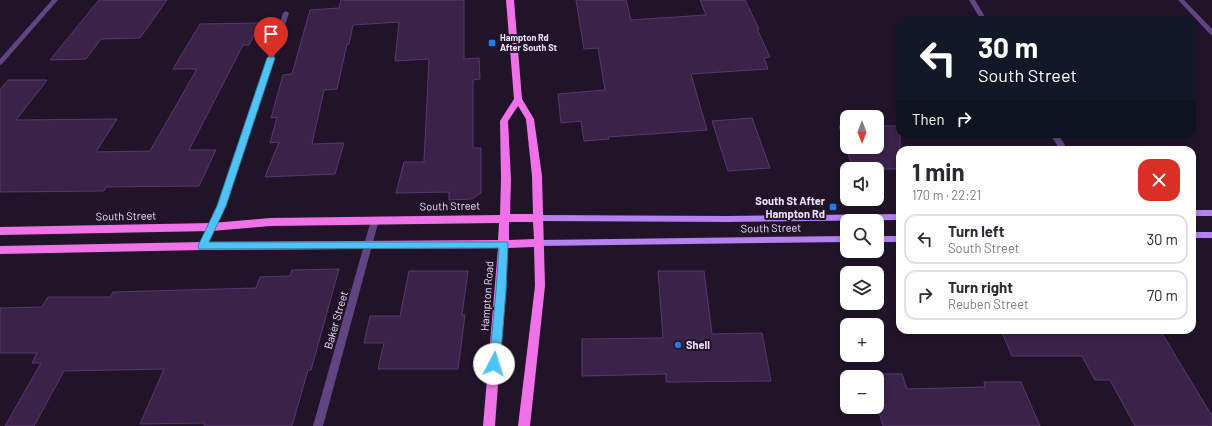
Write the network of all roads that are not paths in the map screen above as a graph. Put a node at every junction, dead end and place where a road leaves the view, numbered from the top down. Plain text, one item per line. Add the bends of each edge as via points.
1 (55, 0) edge
2 (510, 0) edge
3 (972, 0) edge
4 (1181, 0) edge
5 (286, 13) dead end
6 (982, 16) edge
7 (1212, 33) edge
8 (0, 63) edge
9 (518, 99) junction
10 (1196, 213) edge
11 (1212, 213) edge
12 (896, 217) edge
13 (505, 218) junction
14 (538, 218) junction
15 (375, 220) junction
16 (212, 227) junction
17 (0, 231) edge
18 (1196, 235) edge
19 (1212, 235) edge
20 (840, 239) edge
21 (884, 239) edge
22 (896, 239) edge
23 (539, 243) junction
24 (504, 244) junction
25 (369, 245) junction
26 (203, 246) junction
27 (0, 250) edge
28 (318, 426) edge
29 (489, 426) edge
30 (524, 426) edge

1 - 8 street
2 - 9 main road
3 - 6 street
4 - 7 street
5 - 16 street
9 - 13 main road, Hampton Road via 504,121
9 - 14 main road via 530,119 537,176
10 - 11 main road
12 - 14 main road, South Street
13 - 14 main road, South Street
13 - 15 main road, South Street
13 - 24 main road, Hampton Road
14 - 23 main road
15 - 16 main road, South Street via 270,222
15 - 25 street, Baker Street
16 - 17 main road, South Street
16 - 26 street
18 - 19 main road
20 - 23 main road, South Street
21 - 22 main road
23 - 24 main road, South Street
23 - 30 main road via 540,286
24 - 25 main road, South Street
24 - 29 main road, Hampton Road
25 - 26 main road, South Street
25 - 28 street, Baker Street
26 - 27 main road, South Street

